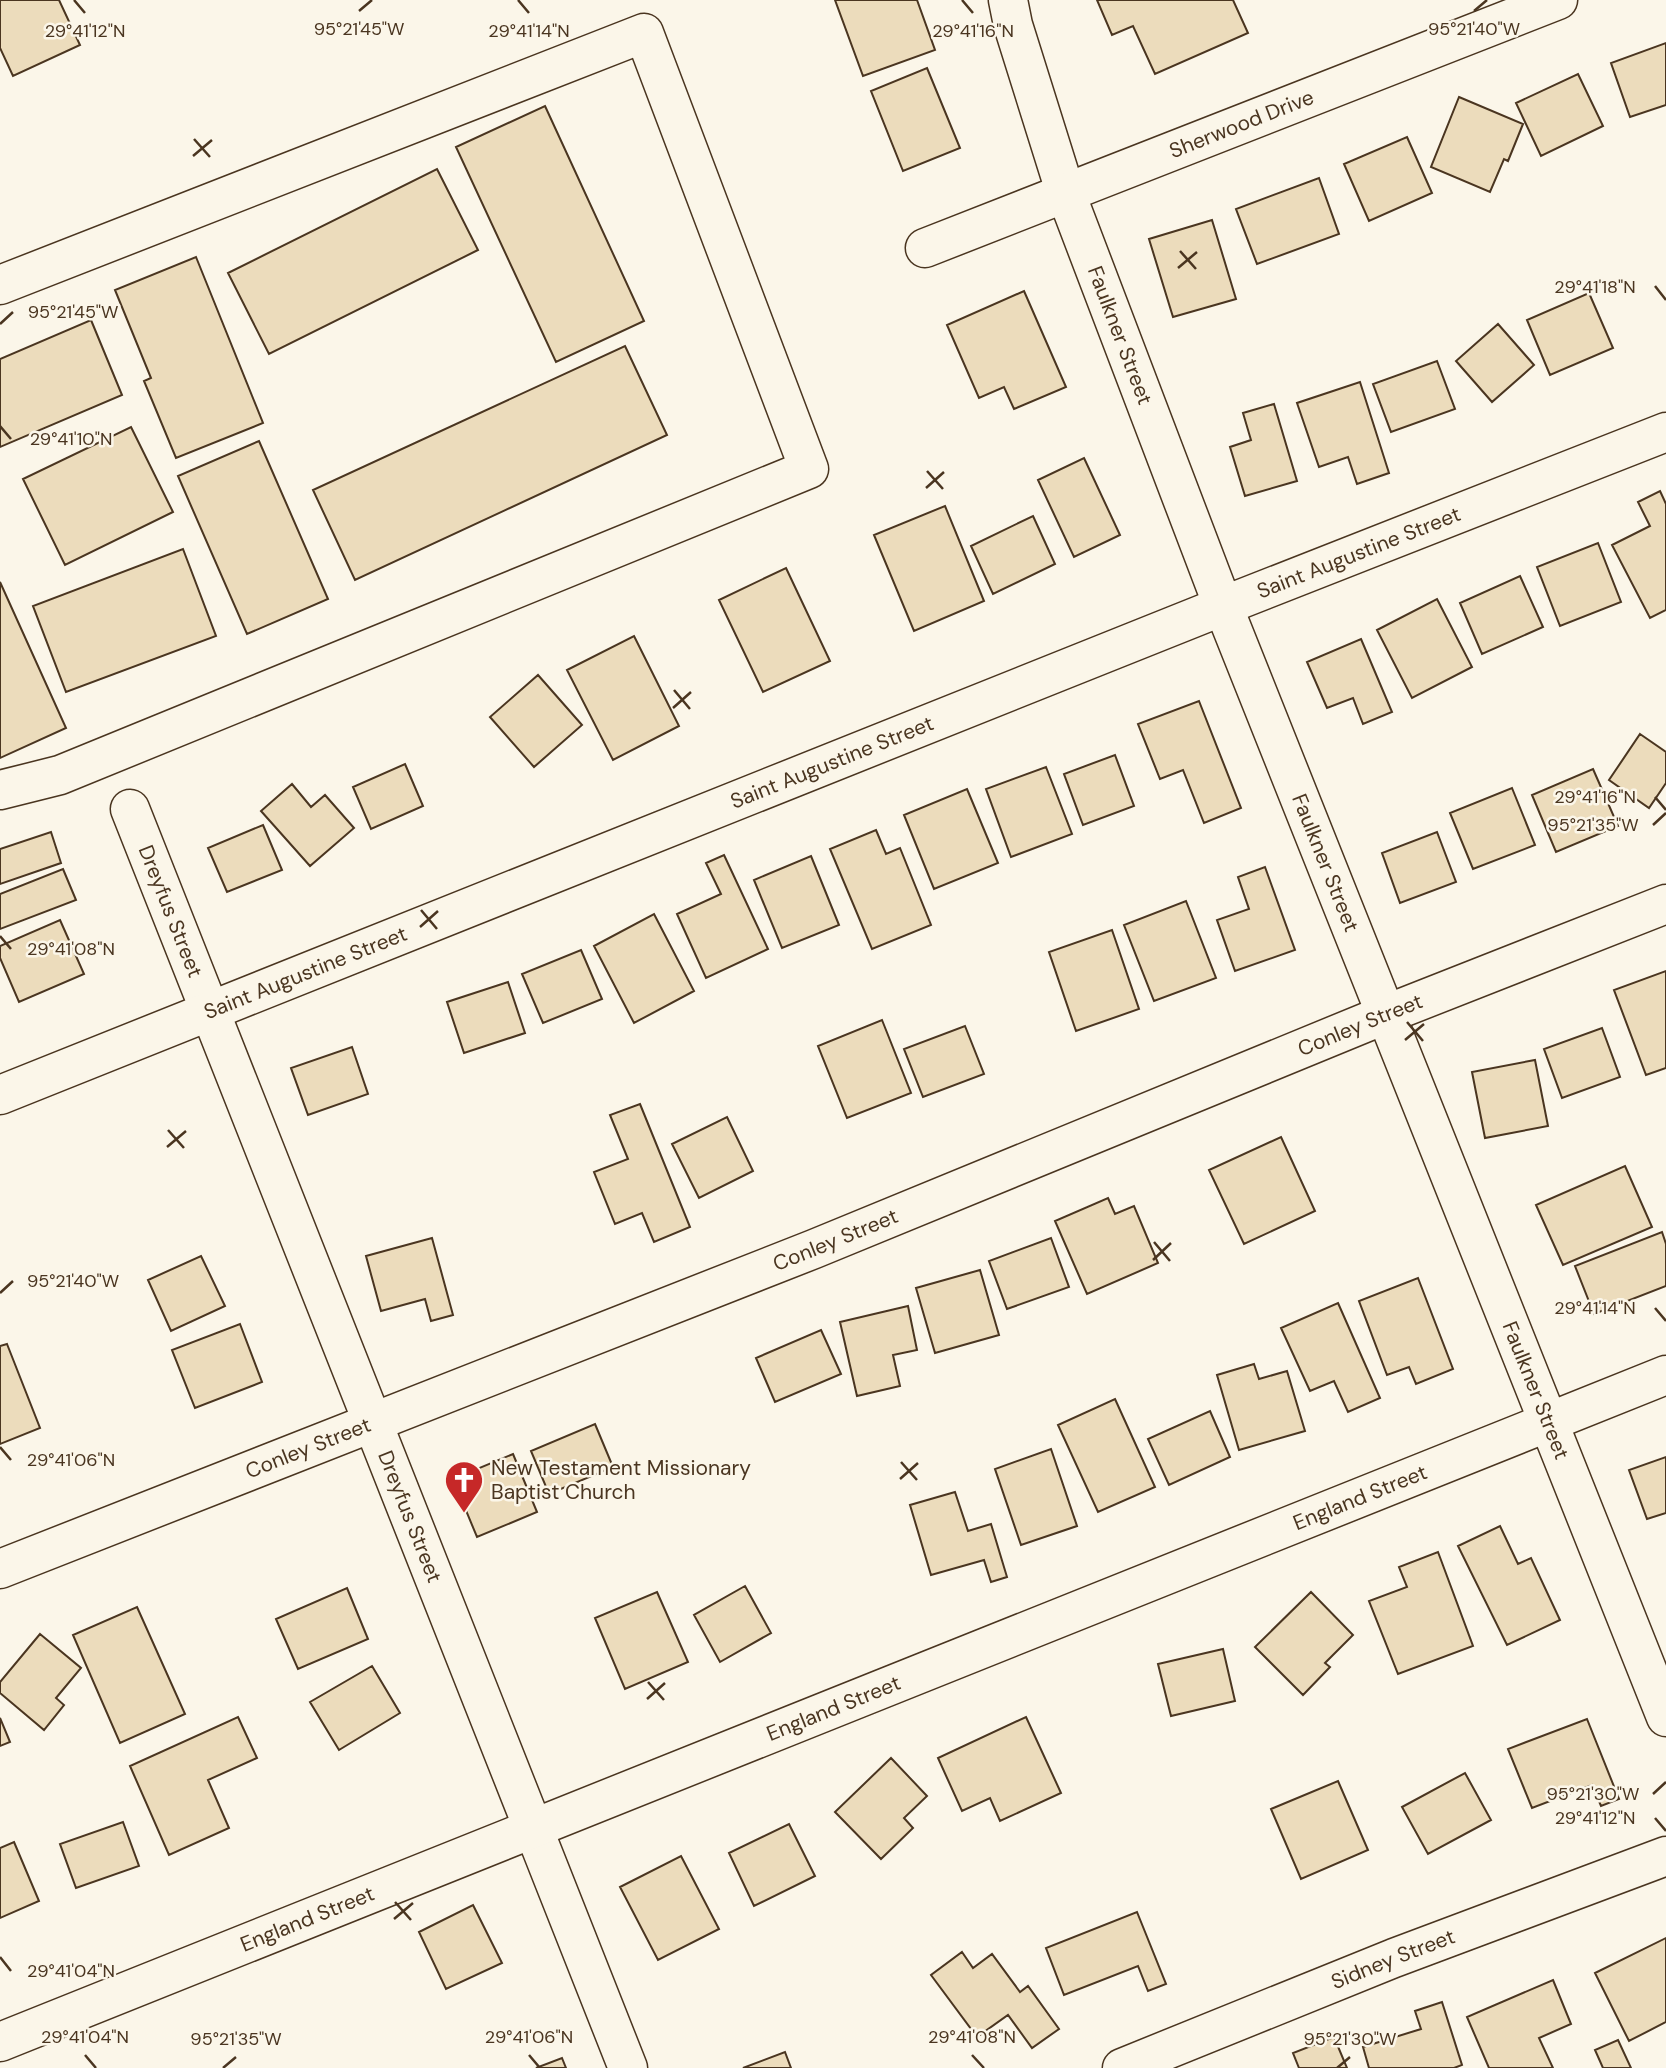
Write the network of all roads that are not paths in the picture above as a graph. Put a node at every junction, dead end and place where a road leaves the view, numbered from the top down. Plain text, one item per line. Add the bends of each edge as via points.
1 (1008, 0) edge
2 (1558, 0) edge
3 (1065, 191) junction
4 (925, 248) dead end
5 (0, 285) edge
6 (1666, 432) edge
7 (1223, 606) junction
8 (0, 790) edge
9 (130, 809) dead end
10 (1666, 904) edge
11 (210, 1011) junction
12 (1384, 1015) junction
13 (0, 1095) edge
14 (1666, 1375) edge
15 (373, 1421) junction
16 (1548, 1421) junction
17 (0, 1569) edge
18 (1666, 1717) edge
19 (533, 1829) junction
20 (1666, 1856) edge
21 (0, 2042) edge
22 (628, 2068) edge
23 (1122, 2068) edge

1 - 3 street, Faulkner Street
2 - 3 street, Sherwood Drive
3 - 4 street, Sherwood Drive
3 - 7 street, Faulkner Street
5 - 8 street via 644,33 809,469 60,775
6 - 7 street, Saint Augustine Street
7 - 11 street, Saint Augustine Street
7 - 12 street, Faulkner Street
9 - 11 street, Dreyfus Street
10 - 12 street, Conley Street
11 - 13 street, Saint Augustine Street
11 - 15 street, Dreyfus Street
12 - 15 street, Conley Street via 814,1250
12 - 16 street, Faulkner Street
14 - 16 street, England Street
15 - 17 street, Conley Street
15 - 19 street, Dreyfus Street
16 - 18 street, Faulkner Street
16 - 19 street, England Street
19 - 21 street, England Street
19 - 22 street, Dreyfus Street
20 - 23 street, Sidney Street via 1394,1958

